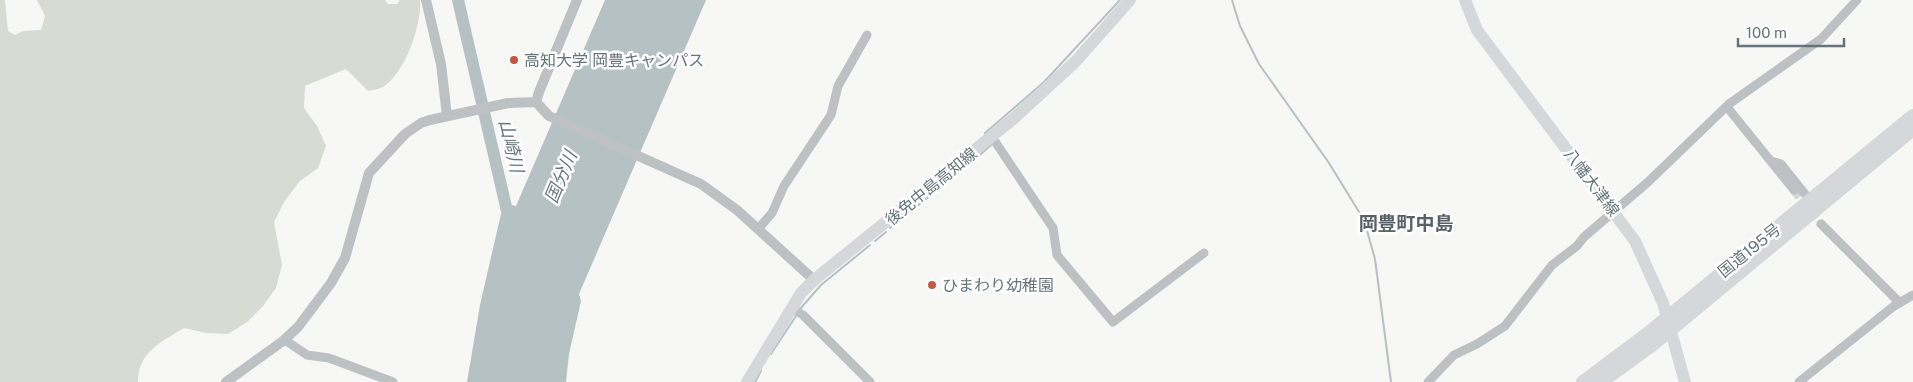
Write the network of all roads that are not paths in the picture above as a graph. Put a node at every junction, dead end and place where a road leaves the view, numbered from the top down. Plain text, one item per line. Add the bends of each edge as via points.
1 (426, 0) edge
2 (577, 0) edge
3 (1130, 0) edge
4 (1465, 0) edge
5 (1857, 0) edge
6 (867, 35) dead end
7 (536, 102) junction
8 (1727, 107) junction
9 (447, 116) junction
10 (1913, 116) edge
11 (1913, 129) edge
12 (992, 136) junction
13 (1770, 161) junction
14 (1794, 190) tunnel mouth
15 (1813, 204) junction
16 (1614, 212) junction
17 (1821, 224) tunnel mouth
18 (758, 228) junction
19 (1204, 253) dead end
20 (814, 280) junction
21 (1913, 295) edge
22 (1900, 304) junction
23 (792, 308) junction
24 (1668, 323) junction
25 (285, 340) junction
26 (226, 382) edge
27 (393, 382) edge
28 (747, 382) edge
29 (870, 382) edge
30 (1428, 382) edge
31 (1584, 382) edge
32 (1601, 382) edge
33 (1685, 382) edge
34 (1799, 382) edge

1 - 9 street via 442,64
2 - 7 street
3 - 12 main road, 後免中島高知線 via 1059,77
4 - 16 main road, 八幡大津線 via 1477,30
5 - 8 street via 1821,39
6 - 18 street via 838,86 831,115 784,186 772,213
7 - 9 street via 490,106
7 - 18 street via 544,111 702,184
8 - 13 street
8 - 16 street
9 - 25 street via 412,128 369,174 345,258 331,283
10 - 15 highway, 国道195号
11 - 15 highway, 国道195号
12 - 19 street via 1053,228 1057,255 1113,322
12 - 20 main road, 後免中島高知線
13 - 14 street
13 - 15 street via 1781,164
15 - 24 highway, 国道195号
16 - 24 main road, 八幡大津線 via 1642,254
16 - 30 street via 1552,265 1505,326 1454,355
17 - 22 street
18 - 20 street
20 - 23 main road, 後免中島高知線
21 - 22 street
22 - 34 street
23 - 28 main road, 後免中島高知線
23 - 29 street
24 - 31 highway, 国道195号
24 - 32 highway, 国道195号
24 - 33 main road, 八幡大津線
25 - 26 street
25 - 27 street via 307,355 329,358

